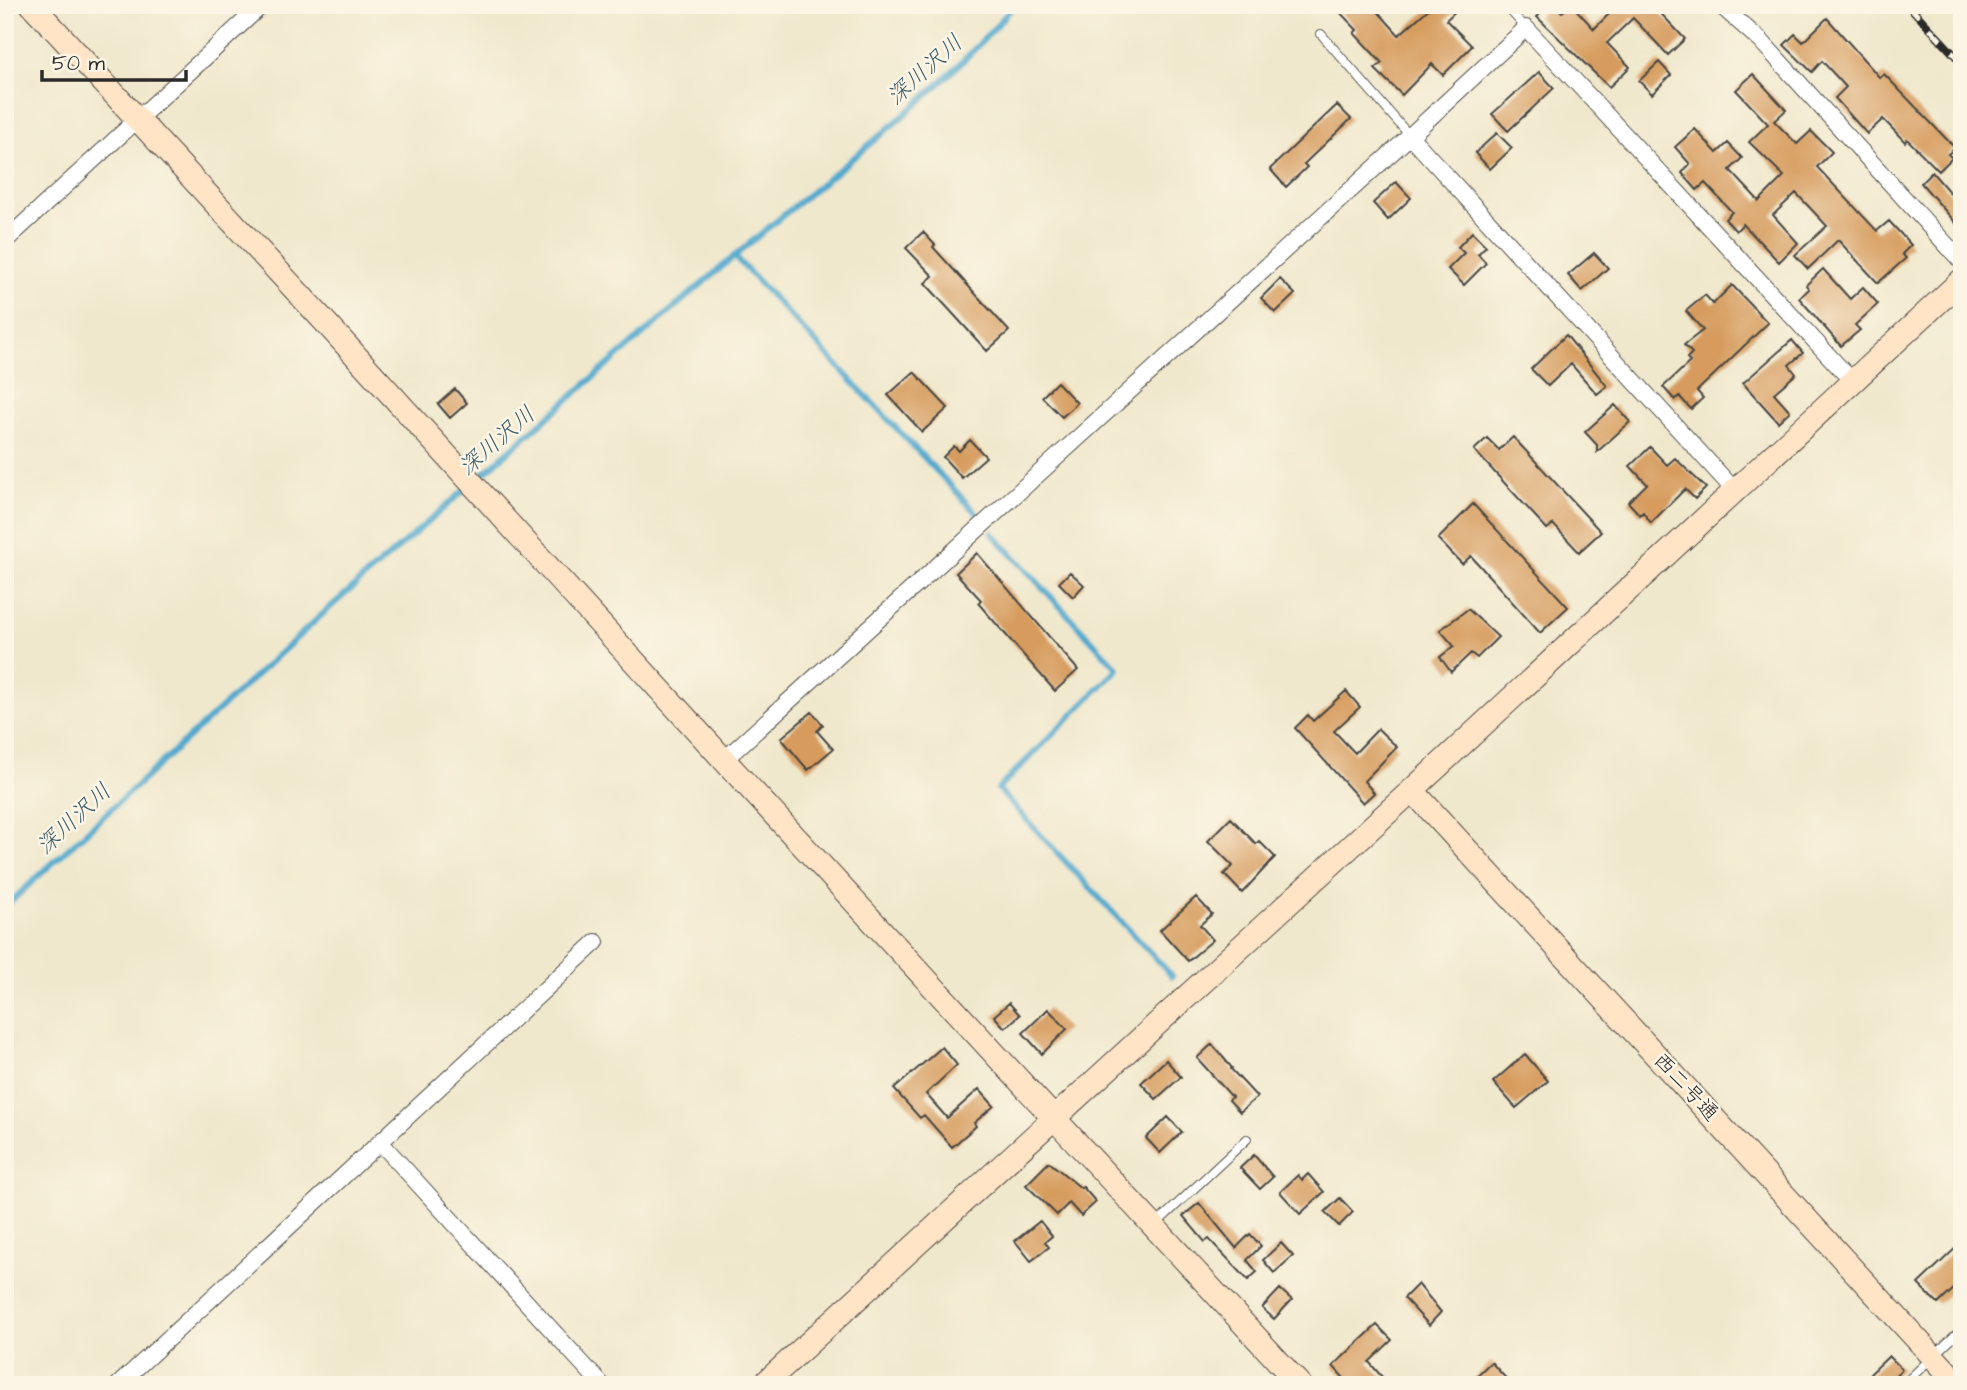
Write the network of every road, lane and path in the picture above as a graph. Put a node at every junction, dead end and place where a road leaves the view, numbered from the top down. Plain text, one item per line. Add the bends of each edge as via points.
1 (32, 5) edge
2 (262, 5) edge
3 (1505, 5) edge
4 (1720, 5) edge
5 (1525, 28) junction
6 (1321, 34) dead end
7 (138, 119) junction
8 (1410, 136) junction
9 (5, 241) edge
10 (1962, 262) edge
11 (1962, 280) edge
12 (1852, 381) junction
13 (1736, 492) junction
14 (724, 760) junction
15 (1412, 790) junction
16 (596, 942) dead end
17 (1054, 1118) junction
18 (1247, 1139) dead end
19 (380, 1142) junction
20 (1153, 1227) junction
21 (1962, 1329) edge
22 (1933, 1357) junction
23 (118, 1385) edge
24 (602, 1385) edge
25 (763, 1385) edge
26 (1300, 1385) edge
27 (1903, 1385) edge
28 (1959, 1385) edge

1 - 7 street
2 - 7 street
3 - 5 lane
4 - 10 street via 1761,41
5 - 8 street
5 - 12 street
6 - 8 lane
7 - 9 street
7 - 14 street
8 - 13 street
8 - 14 street
11 - 12 street
12 - 13 street
13 - 15 street
14 - 17 street
15 - 17 street
15 - 22 street, 西二号通
16 - 19 street
17 - 20 street
17 - 25 street
18 - 20 lane
19 - 23 street
19 - 24 street
20 - 26 street
21 - 22 lane
22 - 27 lane
22 - 28 street, 西二号通

